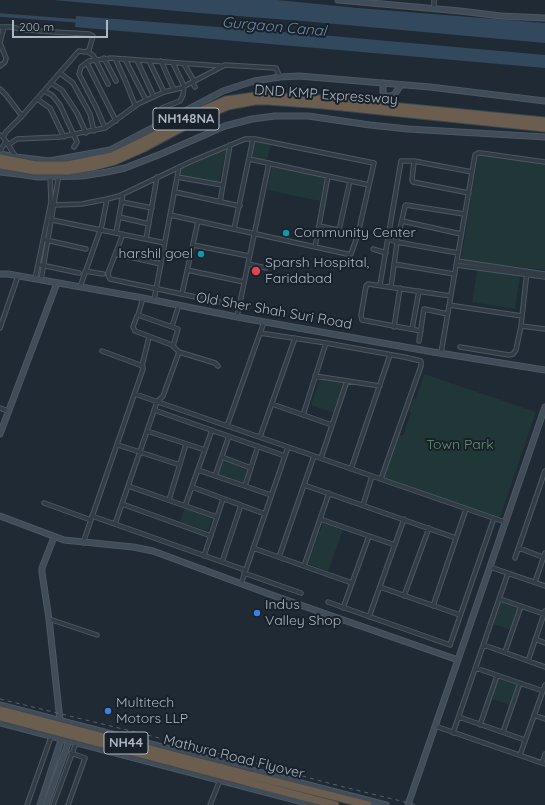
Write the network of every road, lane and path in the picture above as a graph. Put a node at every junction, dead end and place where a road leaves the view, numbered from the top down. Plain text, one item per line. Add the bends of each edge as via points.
1 (338, 0) edge
2 (434, 0) edge
3 (434, 8) junction
4 (545, 18) edge
5 (2, 27) edge
6 (88, 52) junction
7 (104, 58) junction
8 (115, 58) junction
9 (126, 59) junction
10 (95, 60) junction
11 (137, 60) junction
12 (150, 61) junction
13 (160, 61) junction
14 (87, 63) junction
15 (173, 63) junction
16 (184, 64) junction
17 (0, 66) edge
18 (221, 66) junction
19 (60, 73) junction
20 (280, 77) junction
21 (116, 81) dead end
22 (193, 81) junction
23 (383, 83) junction
24 (51, 84) junction
25 (108, 84) dead end
26 (401, 85) junction
27 (184, 86) junction
28 (195, 87) dead end
29 (0, 89) edge
30 (174, 90) junction
31 (44, 91) junction
32 (164, 92) junction
33 (154, 97) junction
34 (386, 97) junction
35 (37, 99) junction
36 (146, 100) junction
37 (545, 101) edge
38 (135, 105) junction
39 (386, 106) junction
40 (158, 114) dead end
41 (22, 116) junction
42 (116, 121) junction
43 (545, 121) edge
44 (105, 128) junction
45 (545, 128) edge
46 (94, 131) junction
47 (86, 133) junction
48 (75, 135) junction
49 (2, 136) edge
50 (64, 137) junction
51 (545, 137) edge
52 (253, 139) junction
53 (6, 141) junction
54 (8, 145) junction
55 (230, 145) junction
56 (74, 147) dead end
57 (0, 152) edge
58 (16, 157) junction
59 (0, 158) edge
60 (249, 158) junction
61 (59, 159) junction
62 (49, 161) junction
63 (414, 162) junction
64 (545, 162) edge
65 (269, 163) junction
66 (0, 165) edge
67 (179, 167) junction
68 (67, 168) junction
69 (0, 172) edge
70 (472, 172) junction
71 (18, 174) junction
72 (328, 176) junction
73 (157, 177) junction
74 (177, 177) junction
75 (50, 178) junction
76 (60, 178) junction
77 (350, 181) junction
78 (222, 185) junction
79 (369, 185) junction
80 (175, 192) junction
81 (469, 193) junction
82 (123, 194) junction
83 (107, 199) junction
84 (122, 202) junction
85 (220, 202) junction
86 (55, 205) junction
87 (240, 206) junction
88 (152, 208) junction
89 (464, 214) junction
90 (170, 215) junction
91 (119, 217) junction
92 (52, 220) junction
93 (402, 221) junction
94 (198, 222) junction
95 (149, 224) junction
96 (319, 226) junction
97 (234, 229) junction
98 (100, 230) junction
99 (339, 230) junction
100 (116, 233) junction
101 (123, 234) junction
102 (254, 234) junction
103 (358, 234) junction
104 (461, 234) junction
105 (146, 239) junction
106 (388, 239) junction
107 (46, 240) junction
108 (397, 242) junction
109 (165, 243) junction
110 (193, 245) junction
111 (315, 247) junction
112 (86, 249) dead end
113 (373, 249) dead end
114 (386, 253) junction
115 (458, 253) junction
116 (116, 254) junction
117 (249, 256) junction
118 (456, 263) junction
119 (38, 264) junction
120 (161, 264) junction
121 (248, 264) junction
122 (394, 264) junction
123 (43, 265) junction
124 (266, 268) dead end
125 (187, 270) junction
126 (85, 271) junction
127 (79, 273) dead end
128 (527, 273) junction
129 (0, 274) edge
130 (103, 274) dead end
131 (454, 274) junction
132 (545, 274) edge
133 (18, 276) junction
134 (545, 278) edge
135 (38, 279) junction
136 (244, 282) junction
137 (57, 283) junction
138 (380, 285) junction
139 (80, 287) junction
140 (391, 287) junction
141 (400, 288) junction
142 (156, 289) junction
143 (419, 291) junction
144 (182, 294) junction
145 (451, 296) junction
146 (143, 298) junction
147 (154, 300) junction
148 (449, 304) junction
149 (179, 305) junction
150 (239, 306) junction
151 (448, 314) junction
152 (138, 315) junction
153 (522, 316) junction
154 (237, 317) junction
155 (264, 322) junction
156 (172, 326) junction
157 (394, 326) junction
158 (521, 326) junction
159 (0, 328) edge
160 (412, 329) junction
161 (545, 329) edge
162 (421, 331) junction
163 (260, 333) junction
164 (149, 337) junction
165 (295, 338) junction
166 (419, 341) dead end
167 (326, 343) junction
168 (174, 346) junction
169 (460, 347) dead end
170 (102, 351) dead end
171 (179, 352) junction
172 (441, 353) junction
173 (390, 355) junction
174 (142, 366) junction
175 (218, 366) dead end
176 (545, 370) edge
177 (316, 376) junction
178 (347, 381) junction
179 (380, 386) junction
180 (135, 394) junction
181 (157, 402) junction
182 (272, 404) junction
183 (545, 407) edge
184 (0, 408) edge
185 (154, 410) junction
186 (8, 411) junction
187 (303, 415) junction
188 (332, 425) junction
189 (227, 426) junction
190 (212, 430) junction
191 (147, 431) junction
192 (0, 434) edge
193 (229, 436) junction
194 (260, 437) junction
195 (186, 444) junction
196 (118, 445) junction
197 (258, 446) junction
198 (288, 447) junction
199 (205, 450) junction
200 (140, 452) junction
201 (285, 456) junction
202 (314, 456) junction
203 (222, 457) junction
204 (321, 458) junction
205 (180, 465) junction
206 (251, 468) junction
207 (351, 469) junction
208 (198, 470) junction
209 (545, 471) edge
210 (215, 476) junction
211 (372, 476) junction
212 (381, 479) junction
213 (543, 482) edge
214 (304, 485) junction
215 (128, 486) junction
216 (245, 486) junction
217 (192, 487) junction
218 (329, 493) junction
219 (271, 495) junction
220 (223, 499) junction
221 (169, 500) junction
222 (44, 503) dead end
223 (122, 504) junction
224 (241, 505) junction
225 (363, 505) junction
226 (185, 506) junction
227 (466, 509) junction
228 (265, 514) junction
229 (0, 516) edge
230 (217, 517) junction
231 (92, 518) junction
232 (494, 518) junction
233 (320, 519) junction
234 (404, 519) junction
235 (505, 522) junction
236 (115, 524) junction
237 (429, 528) junction
238 (211, 536) junction
239 (369, 536) junction
240 (54, 537) junction
241 (456, 538) junction
242 (83, 543) junction
243 (395, 544) junction
244 (253, 548) junction
245 (519, 548) junction
246 (204, 556) junction
247 (545, 556) edge
248 (279, 557) junction
249 (515, 558) dead end
250 (222, 562) junction
251 (304, 566) junction
252 (490, 567) junction
253 (245, 572) junction
254 (508, 573) junction
255 (535, 582) junction
256 (352, 583) junction
257 (240, 584) junction
258 (545, 586) edge
259 (380, 587) junction
260 (301, 593) dead end
261 (404, 596) junction
262 (500, 598) junction
263 (328, 602) dead end
264 (433, 606) junction
265 (521, 606) junction
266 (343, 608) junction
267 (544, 612) edge
268 (369, 616) junction
269 (460, 616) junction
270 (49, 619) junction
271 (97, 635) dead end
272 (535, 639) junction
273 (545, 643) edge
274 (484, 645) junction
275 (505, 652) junction
276 (458, 660) junction
277 (528, 661) junction
278 (545, 667) edge
279 (476, 668) junction
280 (497, 676) junction
281 (520, 684) junction
282 (545, 685) edge
283 (543, 691) junction
284 (0, 705) edge
285 (0, 710) edge
286 (534, 715) junction
287 (0, 717) edge
288 (459, 717) junction
289 (545, 719) edge
290 (60, 720) junction
291 (0, 723) edge
292 (480, 724) junction
293 (435, 726) junction
294 (503, 732) junction
295 (453, 733) junction
296 (110, 734) junction
297 (51, 736) junction
298 (61, 740) junction
299 (525, 740) junction
300 (69, 741) junction
301 (76, 743) junction
302 (106, 751) junction
303 (72, 753) junction
304 (545, 754) edge
305 (520, 755) junction
306 (543, 764) edge
307 (220, 780) junction
308 (295, 794) junction
309 (314, 802) edge
310 (27, 805) edge
311 (40, 805) edge
312 (46, 805) edge
313 (53, 805) edge
314 (68, 805) edge
315 (210, 805) edge
316 (335, 805) edge
317 (368, 805) edge
318 (386, 805) edge
319 (408, 805) edge

1 - 3 street
2 - 3 street
3 - 4 street
5 - 6 street via 89,34 93,36
5 - 17 street via 0,43 6,58
6 - 10 street
6 - 19 street via 79,51
7 - 8 street
7 - 10 street
7 - 21 street
8 - 9 street
8 - 38 street
9 - 11 street
9 - 36 street
10 - 14 street
10 - 25 street
11 - 12 street
11 - 33 street
12 - 13 street
12 - 32 street
13 - 15 street
13 - 30 street
14 - 42 street
14 - 44 street via 81,67 79,74
15 - 16 street
15 - 27 street
16 - 18 street
16 - 22 street
18 - 20 street via 276,68
18 - 22 street
19 - 24 street
19 - 46 street via 73,83 90,114
20 - 23 street via 299,76
20 - 61 street via 254,81 222,91 110,150
22 - 27 street
22 - 28 street
23 - 26 street
23 - 34 street via 383,93
24 - 31 street
24 - 47 street via 62,90
26 - 34 street via 394,95
26 - 37 street
27 - 30 street
27 - 40 street via 180,101 162,108
29 - 41 street
30 - 32 street
31 - 35 street
31 - 48 street via 60,104
32 - 33 street
33 - 36 street
34 - 39 highway
35 - 41 street
35 - 50 street via 50,108
36 - 38 street
38 - 42 street
39 - 43 highway, DND KMP Expressway / NH148NA
39 - 68 highway, DND KMP Expressway / NH148NA via 268,95 240,97 198,112 112,156
41 - 49 street
42 - 44 street
44 - 46 street
45 - 68 highway, DND KMP Expressway / NH148NA via 323,105 255,101 228,106 202,117 115,161 92,167
46 - 47 street
47 - 48 street
48 - 50 street
48 - 56 street via 77,142
49 - 53 street
50 - 54 street via 17,139
51 - 76 street via 408,129 308,116 275,116 225,126 124,168
52 - 55 street via 245,139
52 - 60 street
52 - 79 street via 374,163
53 - 54 street
53 - 57 street
54 - 58 street
55 - 67 street
55 - 78 street
57 - 58 street
58 - 62 street
58 - 71 street
59 - 68 highway, DND KMP Expressway / NH148NA, bridge
60 - 65 street
60 - 87 street
61 - 62 street
61 - 76 street
62 - 75 street
63 - 70 street
63 - 81 street via 414,182
63 - 106 street via 400,162
64 - 70 street via 478,153 475,155
65 - 72 street
65 - 102 street
66 - 68 highway, DND KMP Expressway / NH148NA, bridge via 35,171
67 - 73 street
67 - 74 street
69 - 71 street
70 - 81 street
71 - 75 street
72 - 77 street
72 - 96 street
73 - 82 street
73 - 88 street
74 - 78 street
74 - 80 street
75 - 76 street
75 - 107 street via 51,202
76 - 86 street
77 - 79 street
77 - 99 street
78 - 85 street
79 - 103 street
80 - 85 street
80 - 90 street
81 - 89 street
82 - 83 street
82 - 84 street
83 - 86 street via 82,204
83 - 98 street
84 - 88 street
84 - 91 street
85 - 87 street
86 - 92 street
87 - 97 street
88 - 95 street
89 - 93 street via 406,205
89 - 104 street
90 - 94 street
90 - 109 street
91 - 95 street
91 - 100 street
92 - 98 street
92 - 107 street
93 - 104 street
93 - 108 street
94 - 97 street
94 - 110 street
95 - 105 street
96 - 99 street
96 - 111 street
97 - 102 street
98 - 100 street
98 - 126 street
99 - 103 street
100 - 101 street
101 - 105 street
101 - 116 street
102 - 111 street
102 - 117 street
103 - 111 street via 351,254
104 - 115 street
105 - 109 street
106 - 108 street
106 - 114 street
107 - 112 street
107 - 119 street
107 - 123 street
108 - 115 street
108 - 122 street
109 - 120 street
110 - 117 street
110 - 125 street
113 - 114 street
114 - 138 street
115 - 118 street
116 - 120 street
116 - 142 street via 108,273 110,279
117 - 121 street
118 - 128 street
118 - 131 street
119 - 123 street
119 - 135 street
120 - 142 street
121 - 124 street
121 - 136 street
122 - 131 street
122 - 140 street
123 - 127 street
123 - 135 street
125 - 136 street
125 - 144 street
126 - 130 street
126 - 139 street
128 - 132 street
128 - 134 street
128 - 153 street
129 - 133 street, Old Sher Shah Suri Road
131 - 145 street
133 - 135 street, Old Sher Shah Suri Road
133 - 159 street
135 - 137 street, Old Sher Shah Suri Road
136 - 150 street
137 - 139 street, Old Sher Shah Suri Road
137 - 186 street
138 - 140 street
138 - 157 street via 370,283 366,286 361,319
139 - 146 street, Old Sher Shah Suri Road
140 - 141 street
141 - 143 street
141 - 157 street
142 - 144 street
142 - 147 street
143 - 145 street
143 - 160 street
144 - 150 street
145 - 148 street
146 - 147 street, Old Sher Shah Suri Road
146 - 152 street
147 - 149 street, Old Sher Shah Suri Road
148 - 151 street
148 - 153 street
149 - 154 street, Old Sher Shah Suri Road
149 - 156 street
150 - 154 street
151 - 162 street via 424,309
151 - 172 street
152 - 156 street
152 - 164 street via 133,330
153 - 158 street
154 - 155 street, Old Sher Shah Suri Road
155 - 163 street
155 - 172 street, Old Sher Shah Suri Road
156 - 168 street via 178,329
157 - 160 street
158 - 161 street
158 - 169 street via 513,354
160 - 162 street
162 - 166 street
163 - 165 street
163 - 189 street
164 - 168 street
164 - 174 street
165 - 167 street
165 - 182 street
167 - 173 street
167 - 177 street
168 - 171 street
170 - 174 street
171 - 175 street
171 - 181 street via 163,396
172 - 176 street, Old Sher Shah Suri Road
173 - 179 street
173 - 212 street via 419,360 422,363
174 - 180 street
177 - 178 street
177 - 187 street
178 - 179 street
178 - 188 street
179 - 207 street
180 - 181 street
180 - 196 street
181 - 185 street
181 - 189 street
182 - 187 street
182 - 194 street
183 - 235 street
184 - 186 street
185 - 190 street
185 - 191 street
186 - 192 street
187 - 188 street
188 - 204 street
189 - 194 street
190 - 193 street
190 - 199 street
191 - 195 street
191 - 200 street
193 - 197 street
193 - 203 street
194 - 198 street
195 - 199 street
195 - 205 street
196 - 200 street
196 - 231 street
197 - 201 street
197 - 206 street
198 - 201 street
198 - 202 street
199 - 208 street
200 - 205 street
200 - 215 street
201 - 219 street
202 - 204 street
202 - 214 street
203 - 206 street
203 - 210 street
204 - 207 street
205 - 221 street
206 - 216 street
207 - 211 street
208 - 210 street
208 - 217 street
209 - 213 street
210 - 216 street
211 - 212 street
211 - 225 street
212 - 227 street
213 - 245 street
214 - 218 street
214 - 248 street
215 - 221 street
215 - 223 street
216 - 219 street
217 - 220 street
217 - 226 street
218 - 225 street
218 - 233 street
219 - 228 street
220 - 224 street
220 - 230 street
221 - 226 street
222 - 231 street
223 - 236 street
223 - 238 street
224 - 228 street
224 - 250 street
225 - 234 street
226 - 230 street
227 - 232 street
227 - 241 street
228 - 244 street
229 - 240 street
230 - 238 street
231 - 236 street
231 - 242 street
232 - 235 street
232 - 269 street
233 - 239 street
233 - 251 street
234 - 237 street
234 - 243 street
235 - 252 street
236 - 246 street
237 - 241 street
237 - 261 street
238 - 246 street
239 - 243 street
239 - 256 street
240 - 242 street
240 - 270 street via 42,568
241 - 264 street
242 - 257 street via 146,549
243 - 259 street
244 - 248 street
244 - 253 street
245 - 247 street
245 - 249 street
246 - 250 street
247 - 255 street
248 - 251 street
250 - 253 street
251 - 256 street
252 - 254 street
252 - 276 street
253 - 257 street
253 - 260 street
254 - 255 street
254 - 262 street
255 - 258 street
256 - 266 street
257 - 276 street
259 - 261 street
259 - 268 street
261 - 264 street
262 - 265 street
262 - 274 street
263 - 266 street
264 - 269 street
265 - 267 street
265 - 275 street
266 - 268 street
267 - 272 street
268 - 269 street via 450,645
270 - 271 street
270 - 290 street
272 - 273 street
272 - 277 street
274 - 275 street
274 - 279 street
275 - 277 street
276 - 293 street
277 - 278 street
279 - 280 street
279 - 288 street
280 - 281 street
280 - 292 street
281 - 283 street
281 - 294 street
282 - 283 street
283 - 286 street
284 - 290 street
285 - 308 highway, Mathura Road Flyover / NH44, bridge
286 - 289 street
286 - 299 street
287 - 308 highway, Mathura Road Flyover / NH44, bridge
288 - 292 street
288 - 295 street
290 - 296 street
291 - 297 street
292 - 294 street
293 - 295 street
293 - 319 street
294 - 299 street
295 - 305 street
296 - 302 street
296 - 318 street
297 - 298 street
297 - 310 street
298 - 300 street
298 - 311 street
299 - 305 street
300 - 301 street
300 - 312 street
301 - 302 street
301 - 303 street
302 - 307 street
303 - 313 street
303 - 314 street via 85,758
304 - 306 street
305 - 306 street
307 - 308 street
307 - 315 street
308 - 309 highway
308 - 317 highway, Mathura Road Flyover / NH44
309 - 316 highway

